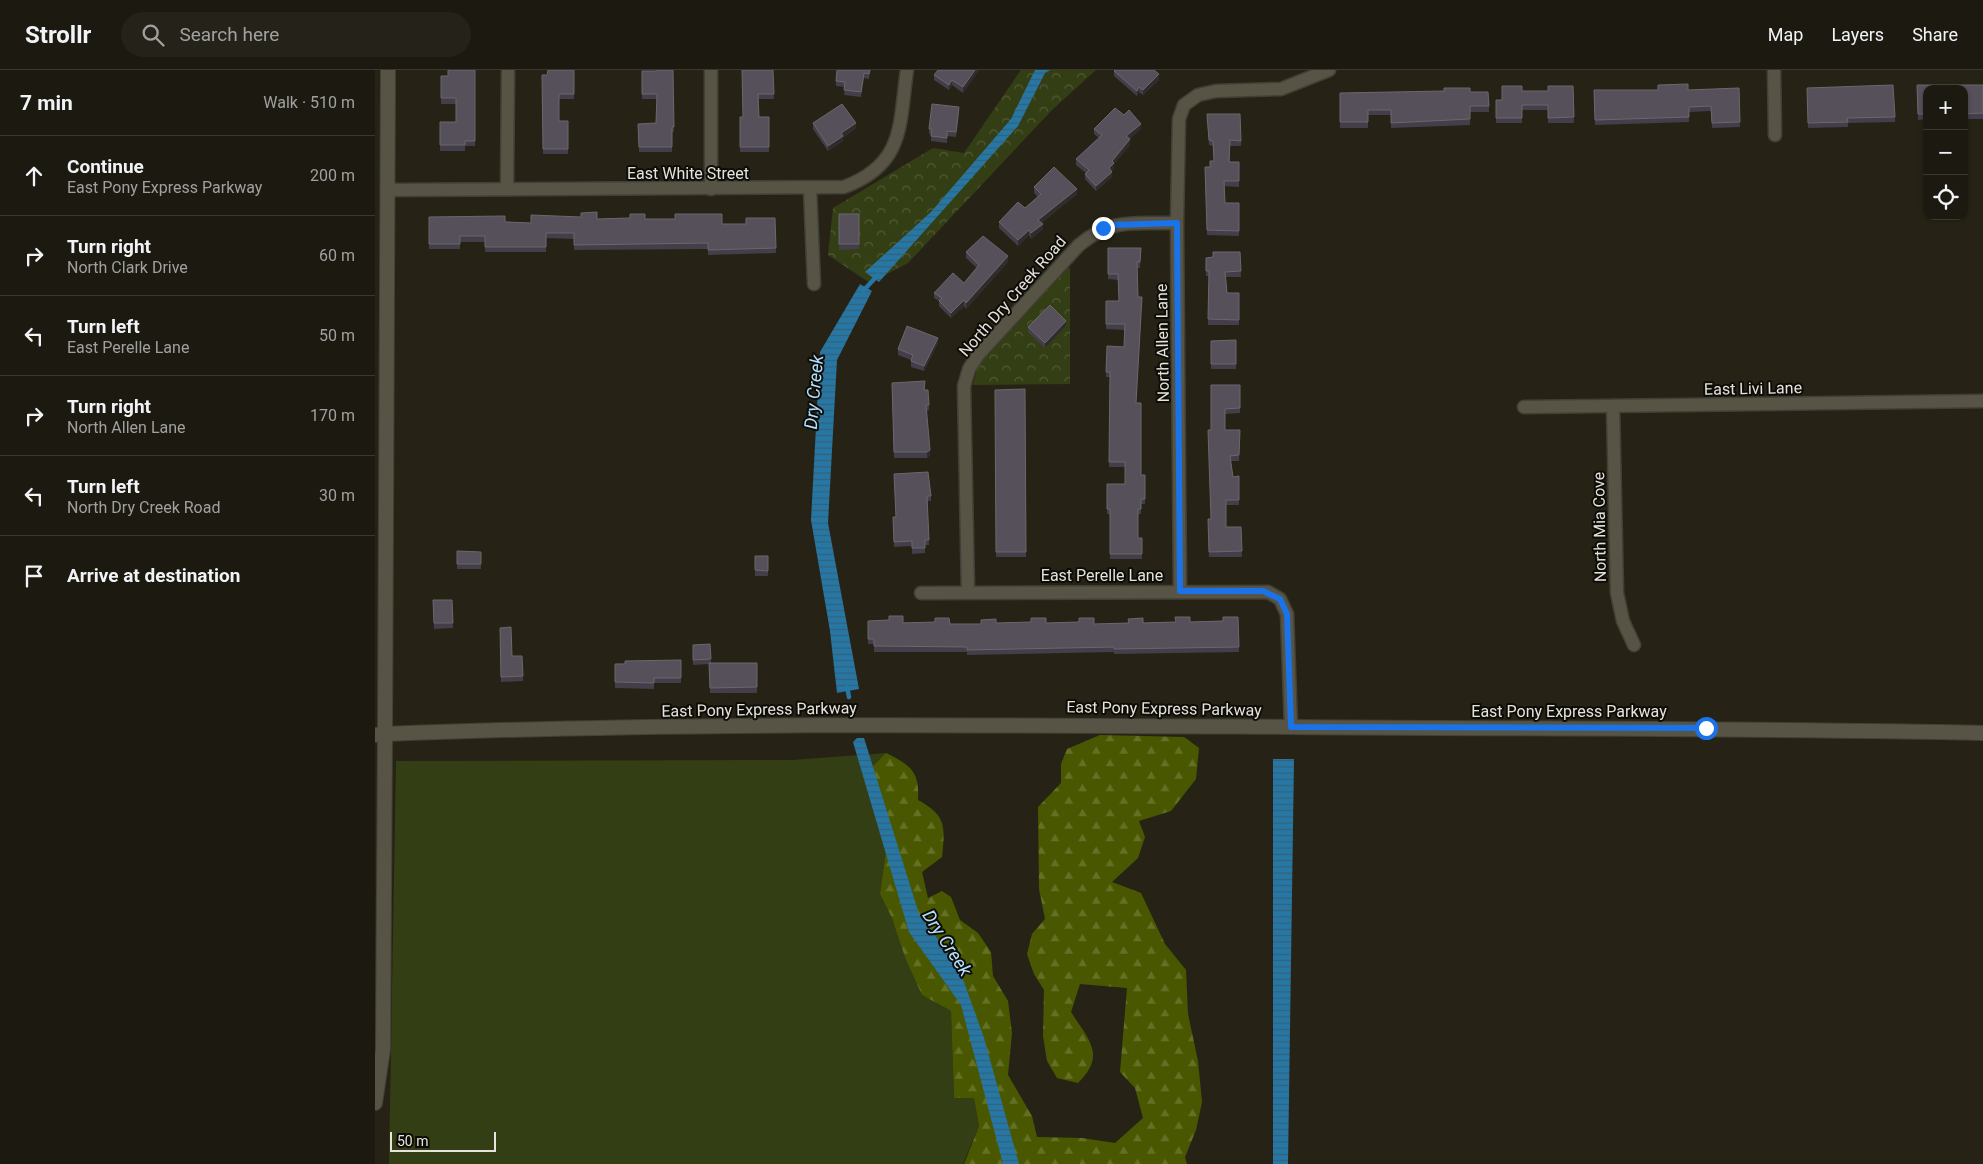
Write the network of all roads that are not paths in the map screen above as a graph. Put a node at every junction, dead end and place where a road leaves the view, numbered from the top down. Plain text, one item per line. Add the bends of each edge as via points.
1 (388, 70) edge
2 (508, 70) edge
3 (711, 70) edge
4 (907, 70) edge
5 (1329, 70) edge
6 (1774, 70) edge
7 (1775, 135) dead end
8 (507, 189) junction
9 (711, 189) junction
10 (811, 189) junction
11 (387, 190) junction
12 (1177, 223) junction
13 (814, 284) dead end
14 (381, 397) edge
15 (1983, 401) edge
16 (1613, 406) junction
17 (1524, 407) dead end
18 (1180, 591) junction
19 (968, 592) junction
20 (921, 593) dead end
21 (1634, 644) dead end
22 (1291, 727) junction
23 (1983, 733) edge
24 (380, 734) edge
25 (375, 1103) edge

1 - 11 street
2 - 8 street
3 - 9 street
4 - 10 street, East White Street via 897,141 880,167 844,187
5 - 12 street, North Allen Lane via 1277,90 1216,91 1198,95 1184,105 1179,119
6 - 7 street
8 - 9 street, East White Street
8 - 11 street, East White Street
9 - 10 street, East White Street
10 - 13 street
11 - 14 street
12 - 18 street, North Allen Lane
12 - 19 street, North Dry Creek Road via 1112,225 1094,233 1079,245 978,354 969,369 964,386
14 - 24 street
15 - 16 street, East Livi Lane
16 - 17 street, East Livi Lane
16 - 21 street, North Mia Cove via 1617,593 1623,621
18 - 19 street, East Perelle Lane
18 - 22 street, East Perelle Lane via 1263,591 1280,599 1287,614
19 - 20 street, East Perelle Lane
22 - 23 street, East Pony Express Parkway via 1759,728
22 - 24 street, East Pony Express Parkway via 801,725
24 - 25 street via 383,1049

